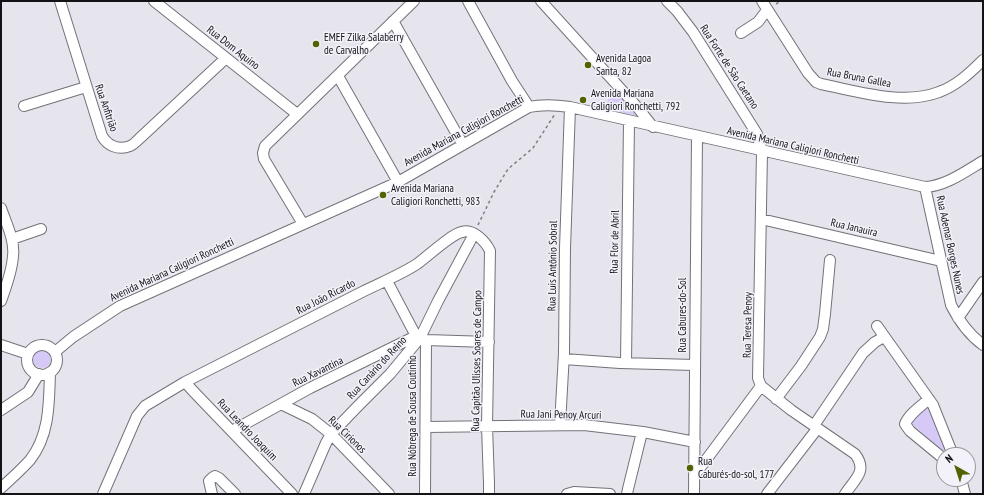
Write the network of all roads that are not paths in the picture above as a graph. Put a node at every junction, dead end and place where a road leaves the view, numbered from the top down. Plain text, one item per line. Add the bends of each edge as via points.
1 (60, 1) edge
2 (154, 1) edge
3 (414, 1) edge
4 (468, 1) edge
5 (541, 1) edge
6 (667, 1) edge
7 (765, 5) edge
8 (393, 21) junction
9 (741, 33) dead end
10 (226, 58) junction
11 (983, 60) edge
12 (338, 76) junction
13 (86, 87) junction
14 (24, 106) dead end
15 (565, 106) junction
16 (529, 107) junction
17 (297, 114) junction
18 (629, 120) junction
19 (653, 127) junction
20 (697, 136) junction
21 (463, 145) junction
22 (762, 151) junction
23 (983, 161) edge
24 (398, 182) junction
25 (925, 187) junction
26 (1, 208) edge
27 (761, 219) junction
28 (303, 224) junction
29 (41, 229) dead end
30 (474, 234) junction
31 (12, 239) junction
32 (830, 260) dead end
33 (941, 261) junction
34 (387, 281) junction
35 (983, 282) edge
36 (1, 301) edge
37 (958, 318) junction
38 (877, 326) dead end
39 (884, 337) junction
40 (421, 338) junction
41 (488, 342) junction
42 (1, 345) edge
43 (983, 345) edge
44 (55, 352) junction
45 (28, 354) junction
46 (564, 359) junction
47 (626, 363) junction
48 (695, 365) junction
49 (50, 372) junction
50 (39, 374) junction
51 (185, 382) junction
52 (761, 386) junction
53 (776, 399) junction
54 (929, 399) junction
55 (281, 404) junction
56 (1, 410) edge
57 (560, 425) junction
58 (817, 425) junction
59 (488, 426) junction
60 (426, 427) junction
61 (232, 431) junction
62 (642, 432) junction
63 (331, 434) junction
64 (694, 442) junction
65 (950, 447) edge
66 (936, 452) edge
67 (694, 476) junction
68 (1, 488) edge
69 (211, 490) edge
70 (103, 494) edge
71 (235, 494) edge
72 (292, 494) edge
73 (304, 494) edge
74 (389, 494) edge
75 (425, 494) edge
76 (488, 494) edge
77 (567, 494) edge
78 (610, 494) edge
79 (627, 494) edge
80 (694, 494) edge
81 (767, 494) edge
82 (845, 494) edge

1 - 13 street, Rua Anfitrião
2 - 10 street, Rua Dom Aquino
3 - 8 street
4 - 16 street
5 - 19 street
6 - 22 street, Rua Forte de São Caetano via 693,32 757,134
7 - 9 street via 758,22
7 - 11 street, Rua Bruna Gallea via 808,73 821,84 897,98 928,95 949,88
8 - 12 street
8 - 21 street
10 - 13 street, Rua Anfitrião via 130,146 112,146 106,142
10 - 17 street, Rua Dom Aquino
12 - 17 street
12 - 24 street
13 - 14 street
15 - 16 street, Avenida Mariana Caligiori Ronchetti via 544,104
15 - 18 street, Avenida Mariana Caligiori Ronchetti
15 - 46 street, Rua Luis Antônio Sobral
16 - 21 street, Avenida Mariana Caligiori Ronchetti
17 - 28 street via 265,146 263,153 264,159
18 - 19 street, Avenida Mariana Caligiori Ronchetti
18 - 47 street, Rua Flor de Abril
19 - 20 street, Avenida Mariana Caligiori Ronchetti
20 - 22 street, Avenida Mariana Caligiori Ronchetti
20 - 48 street, Rua Cabures-do-Sol
21 - 24 street, Avenida Mariana Caligiori Ronchetti
22 - 25 street, Avenida Mariana Caligiori Ronchetti
22 - 27 street, Rua Teresa Penoy
23 - 25 street, Avenida Mariana Caligiori Ronchetti via 937,185
24 - 28 street, Avenida Mariana Caligiori Ronchetti
25 - 33 street, Rua Ademar Borges Nunes
26 - 31 street
27 - 33 street, Rua Janauira
27 - 52 street, Rua Teresa Penoy via 758,378
28 - 44 street, Avenida Mariana Caligiori Ronchetti via 120,306
29 - 31 street
30 - 34 street, Rua João Ricardo via 467,231 456,234 415,265
30 - 40 street, Rua Canário do Reino
30 - 41 street, Rua Capitão Ulisses Soares de Campo via 490,251
31 - 36 street via 12,268
32 - 53 street via 820,337
33 - 37 street, Rua Ademar Borges Nunes via 951,305
34 - 40 street, Rua Nóbrega de Sousa Coutinho
34 - 51 street, Rua João Ricardo
35 - 37 street
37 - 43 street, Rua Ademar Borges Nunes via 967,332
38 - 39 street
39 - 54 street
39 - 58 street via 864,353
40 - 41 street, Rua Xavantina
40 - 55 street, Rua Xavantina
40 - 60 street, Rua Nóbrega de Sousa Coutinho
40 - 63 street, Rua Canário do Reino via 390,374
41 - 59 street, Rua Capitão Ulisses Soares de Campo
42 - 45 street
44 - 45 street via 48,346 38,345
44 - 49 street via 56,363
45 - 50 street via 30,369
46 - 47 street
46 - 57 street, Rua Luis Antônio Sobral
47 - 48 street
48 - 64 street, Rua Cabures-do-Sol
49 - 50 street
49 - 68 street via 47,418 40,442 30,459
50 - 56 street via 28,392
51 - 61 street, Rua Leandro Joaquim
51 - 70 street, Rua João Ricardo via 160,396 141,411
52 - 53 street
52 - 67 street
53 - 58 street
54 - 65 street via 936,410
54 - 66 street via 905,424
55 - 61 street, Rua Xavantina
55 - 63 street, Rua Cirionos via 312,419
57 - 59 street, Rua Jani Penoy Arcuri
57 - 62 street, Rua Jani Penoy Arcuri
58 - 81 street
58 - 82 street via 855,454 861,462 859,474
59 - 60 street, Rua Jani Penoy Arcuri
59 - 76 street, Rua Capitão Ulisses Soares de Campo
60 - 75 street, Rua Nóbrega de Sousa Coutinho
61 - 72 street, Rua Leandro Joaquim
62 - 64 street, Rua Jani Penoy Arcuri
62 - 79 street
63 - 73 street, Rua Canário do Reino
63 - 74 street, Rua Cirionos
64 - 67 street, Rua Cabures-do-Sol
67 - 80 street, Rua Cabures-do-Sol
69 - 71 street via 210,481 215,476
77 - 78 street

